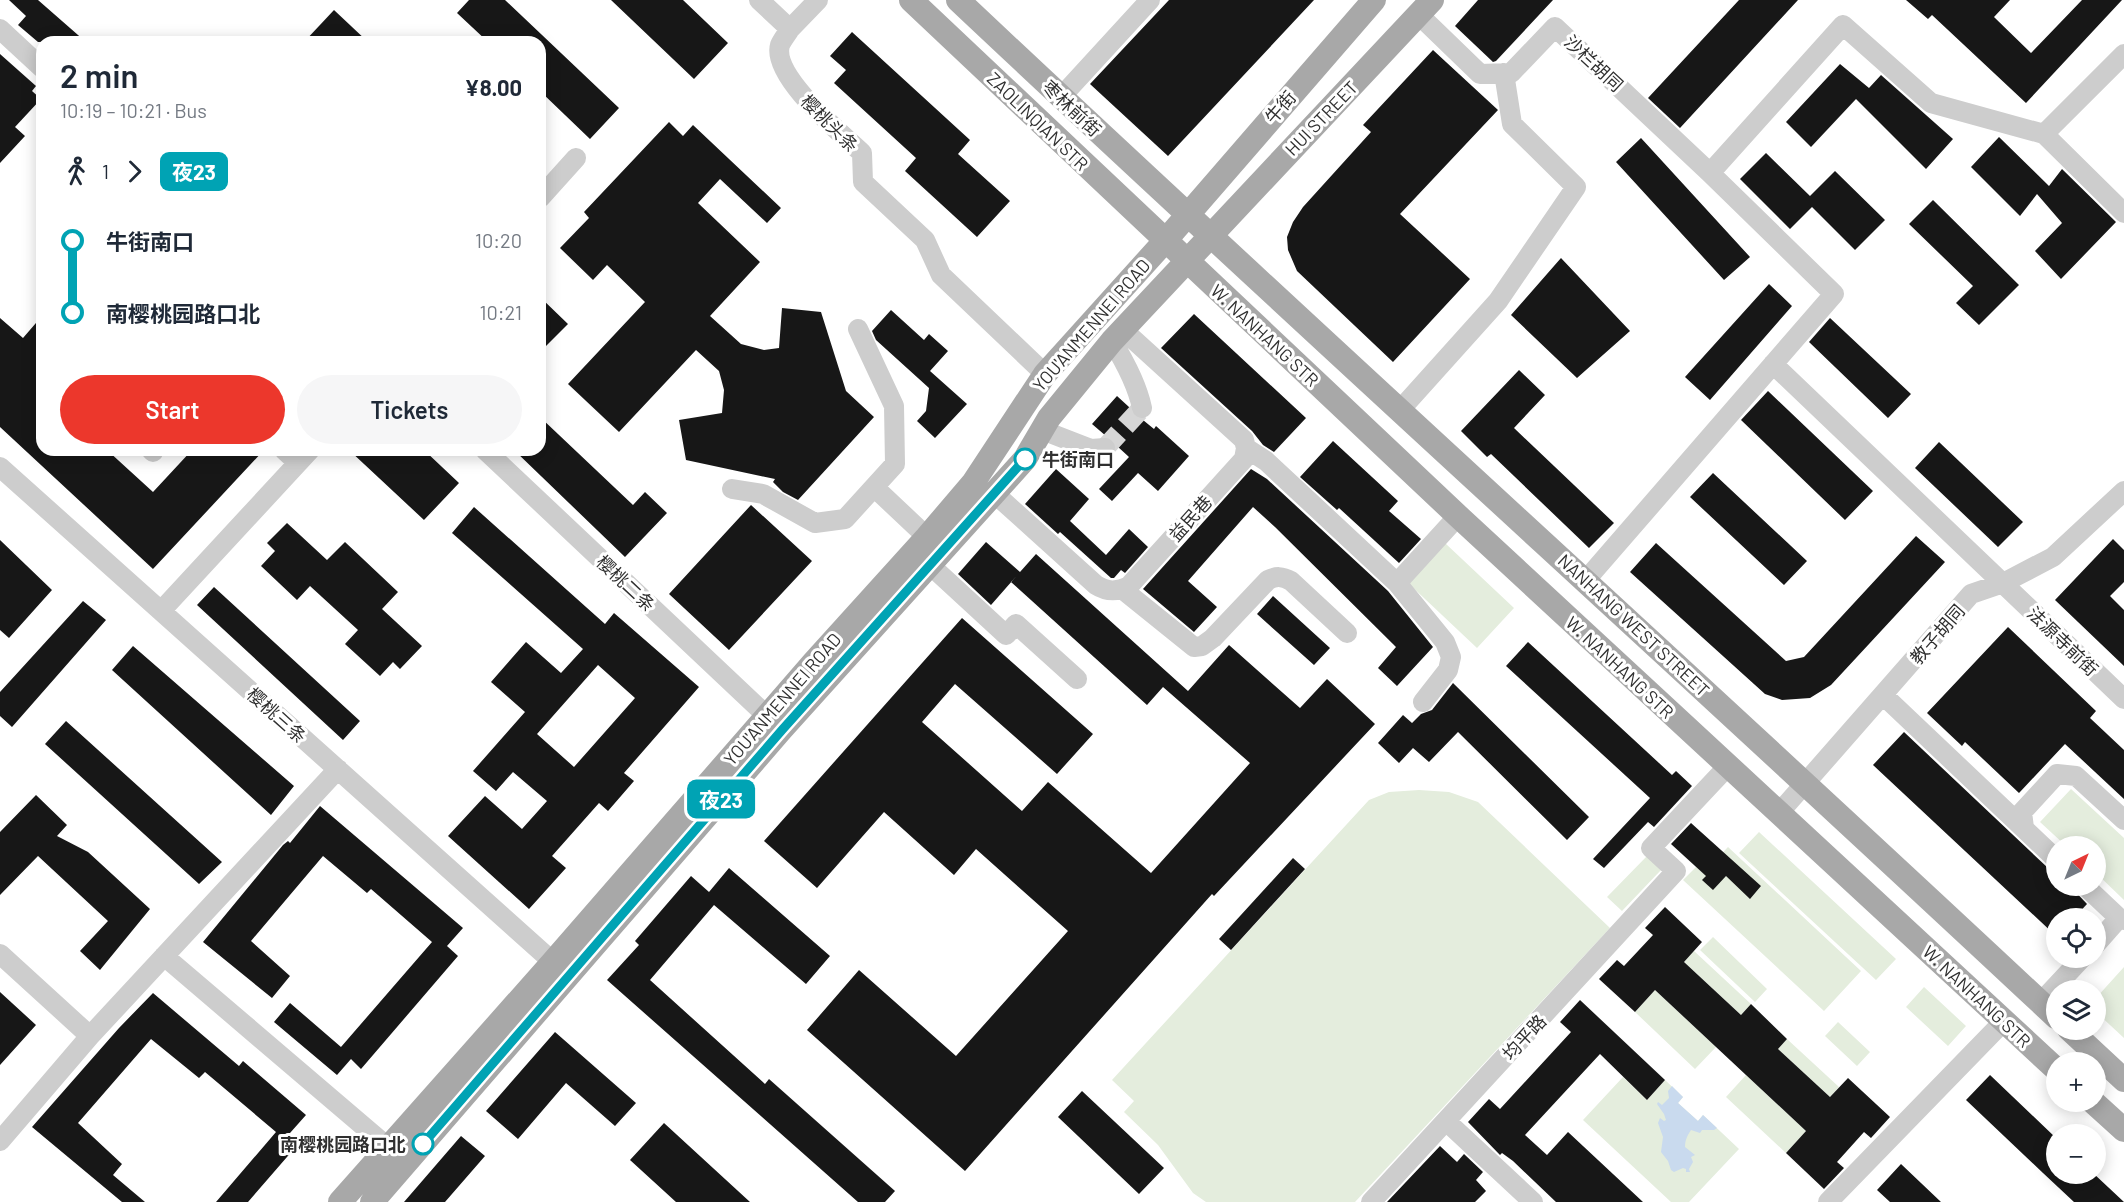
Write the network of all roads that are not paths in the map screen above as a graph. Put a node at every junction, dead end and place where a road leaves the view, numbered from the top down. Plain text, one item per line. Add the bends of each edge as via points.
1 (759, 0) edge
2 (818, 0) edge
3 (911, 0) edge
4 (958, 0) edge
5 (1150, 0) edge
6 (1374, 0) edge
7 (1425, 8) edge
8 (0, 29) edge
9 (790, 29) junction
10 (2124, 54) edge
11 (36, 62) edge
12 (1504, 73) junction
13 (1061, 97) junction
14 (2044, 134) junction
15 (576, 158) dead end
16 (1710, 173) junction
17 (546, 191) edge
18 (2124, 213) edge
19 (1187, 216) junction
20 (1209, 236) junction
21 (1165, 241) junction
22 (1187, 261) junction
23 (858, 329) dead end
24 (1118, 335) junction
25 (1773, 364) junction
26 (1045, 374) junction
27 (1142, 408) dead end
28 (1400, 410) junction
29 (1042, 430) junction
30 (1105, 448) dead end
31 (1246, 448) junction
32 (295, 456) edge
33 (491, 456) edge
34 (0, 467) edge
35 (874, 487) junction
36 (732, 489) dead end
37 (2124, 491) edge
38 (994, 493) junction
39 (1458, 516) junction
40 (927, 537) junction
41 (930, 565) junction
42 (1586, 581) junction
43 (1397, 583) junction
44 (2003, 583) junction
45 (1122, 589) junction
46 (161, 611) junction
47 (1347, 633) dead end
48 (1077, 679) dead end
49 (1883, 695) junction
50 (2124, 699) edge
51 (1423, 702) dead end
52 (774, 723) junction
53 (1728, 766) junction
54 (338, 769) junction
55 (1806, 783) junction
56 (1779, 813) junction
57 (2124, 820) edge
58 (2024, 828) junction
59 (2046, 849) edge
60 (2096, 896) edge
61 (2122, 919) edge
62 (2106, 934) edge
63 (0, 954) edge
64 (164, 956) junction
65 (561, 968) junction
66 (2046, 1007) edge
67 (2004, 1022) junction
68 (90, 1036) junction
69 (2081, 1040) edge
70 (2046, 1061) edge
71 (2124, 1080) edge
72 (2104, 1112) edge
73 (1446, 1121) junction
74 (2124, 1130) edge
75 (0, 1141) edge
76 (389, 1148) junction
77 (340, 1202) edge
78 (372, 1202) edge
79 (1371, 1202) edge
80 (1533, 1202) edge
81 (1828, 1202) edge

1 - 9 street
2 - 9 street
3 - 21 main road, ZAOLINQIAN STR
4 - 13 main road, 枣林前街
5 - 13 street
6 - 19 main road, 牛街
7 - 12 street via 1480,74
7 - 20 main road, HUI STREET
8 - 11 street
9 - 26 street, 樱桃头条 via 780,46 781,63 797,91 862,153 863,182 924,240 941,275
10 - 14 street
12 - 16 street, 沙栏胡同 via 1511,73 1555,27
12 - 28 street via 1512,124 1576,187 1498,301
13 - 19 main road, 枣林前街
14 - 16 street via 1931,103 1843,25
14 - 18 street
15 - 17 street
16 - 25 street via 1834,294
19 - 20 main road, 枣林前街
19 - 21 main road, 牛街
20 - 22 main road, HUI STREET
20 - 28 main road, NANHANG WEST STREET
21 - 22 main road, ZAOLINQIAN STR
21 - 26 main road, YOU'ANMENNEI ROAD
22 - 24 main road, YOU'ANMENNEI ROAD
22 - 39 main road, W. NANHANG STR
23 - 35 street via 894,406 895,464
24 - 27 street
24 - 29 main road, YOU'ANMENNEI ROAD
24 - 31 street via 1244,440
25 - 42 street
25 - 44 street, 法源寺前街
26 - 40 main road, YOU'ANMENNEI ROAD via 973,483
28 - 42 main road, NANHANG WEST STREET
29 - 30 street via 1091,449
29 - 38 main road, YOU'ANMENNEI ROAD via 1025,459
31 - 43 street via 1266,461
31 - 45 street, 益民巷 via 1244,459 1129,586
32 - 46 street
33 - 52 street, 樱桃二条
34 - 46 street, 樱桃三条
35 - 36 street via 845,519 815,523 763,494
35 - 40 street
37 - 44 street, 教子胡同 via 2053,557
38 - 41 main road, YOU'ANMENNEI ROAD
38 - 45 street via 1096,585 1104,590
39 - 43 street
39 - 53 main road, W. NANHANG STR
40 - 52 main road, YOU'ANMENNEI ROAD
41 - 48 street via 1006,634 1016,624
41 - 52 main road, YOU'ANMENNEI ROAD
42 - 55 main road, NANHANG WEST STREET
43 - 51 street via 1445,642 1451,657 1448,670
44 - 49 street, 教子胡同 via 1971,594
44 - 50 street, 法源寺前街
45 - 47 street via 1194,647 1213,638 1274,577 1291,580
46 - 54 street, 樱桃三条
49 - 55 street, 教子胡同
49 - 58 street
52 - 65 main road, YOU'ANMENNEI ROAD
53 - 56 main road, W. NANHANG STR
53 - 73 street, 均平路 via 1651,848 1676,871
54 - 64 street
54 - 65 street, 樱桃三条
55 - 56 street, 教子胡同
55 - 66 main road, NANHANG WEST STREET
56 - 67 main road, W. NANHANG STR
57 - 58 street via 2076,776 2057,774 2022,812
58 - 59 street
60 - 61 street
61 - 62 street
63 - 68 street
64 - 68 street
64 - 76 street
65 - 76 main road, YOU'ANMENNEI ROAD
65 - 78 main road, YOU'ANMENNEI ROAD
67 - 70 main road, W. NANHANG STR
67 - 81 street
68 - 75 street
69 - 71 main road
72 - 74 main road
73 - 79 street, 均平路
73 - 80 street
76 - 77 main road, YOU'ANMENNEI ROAD

